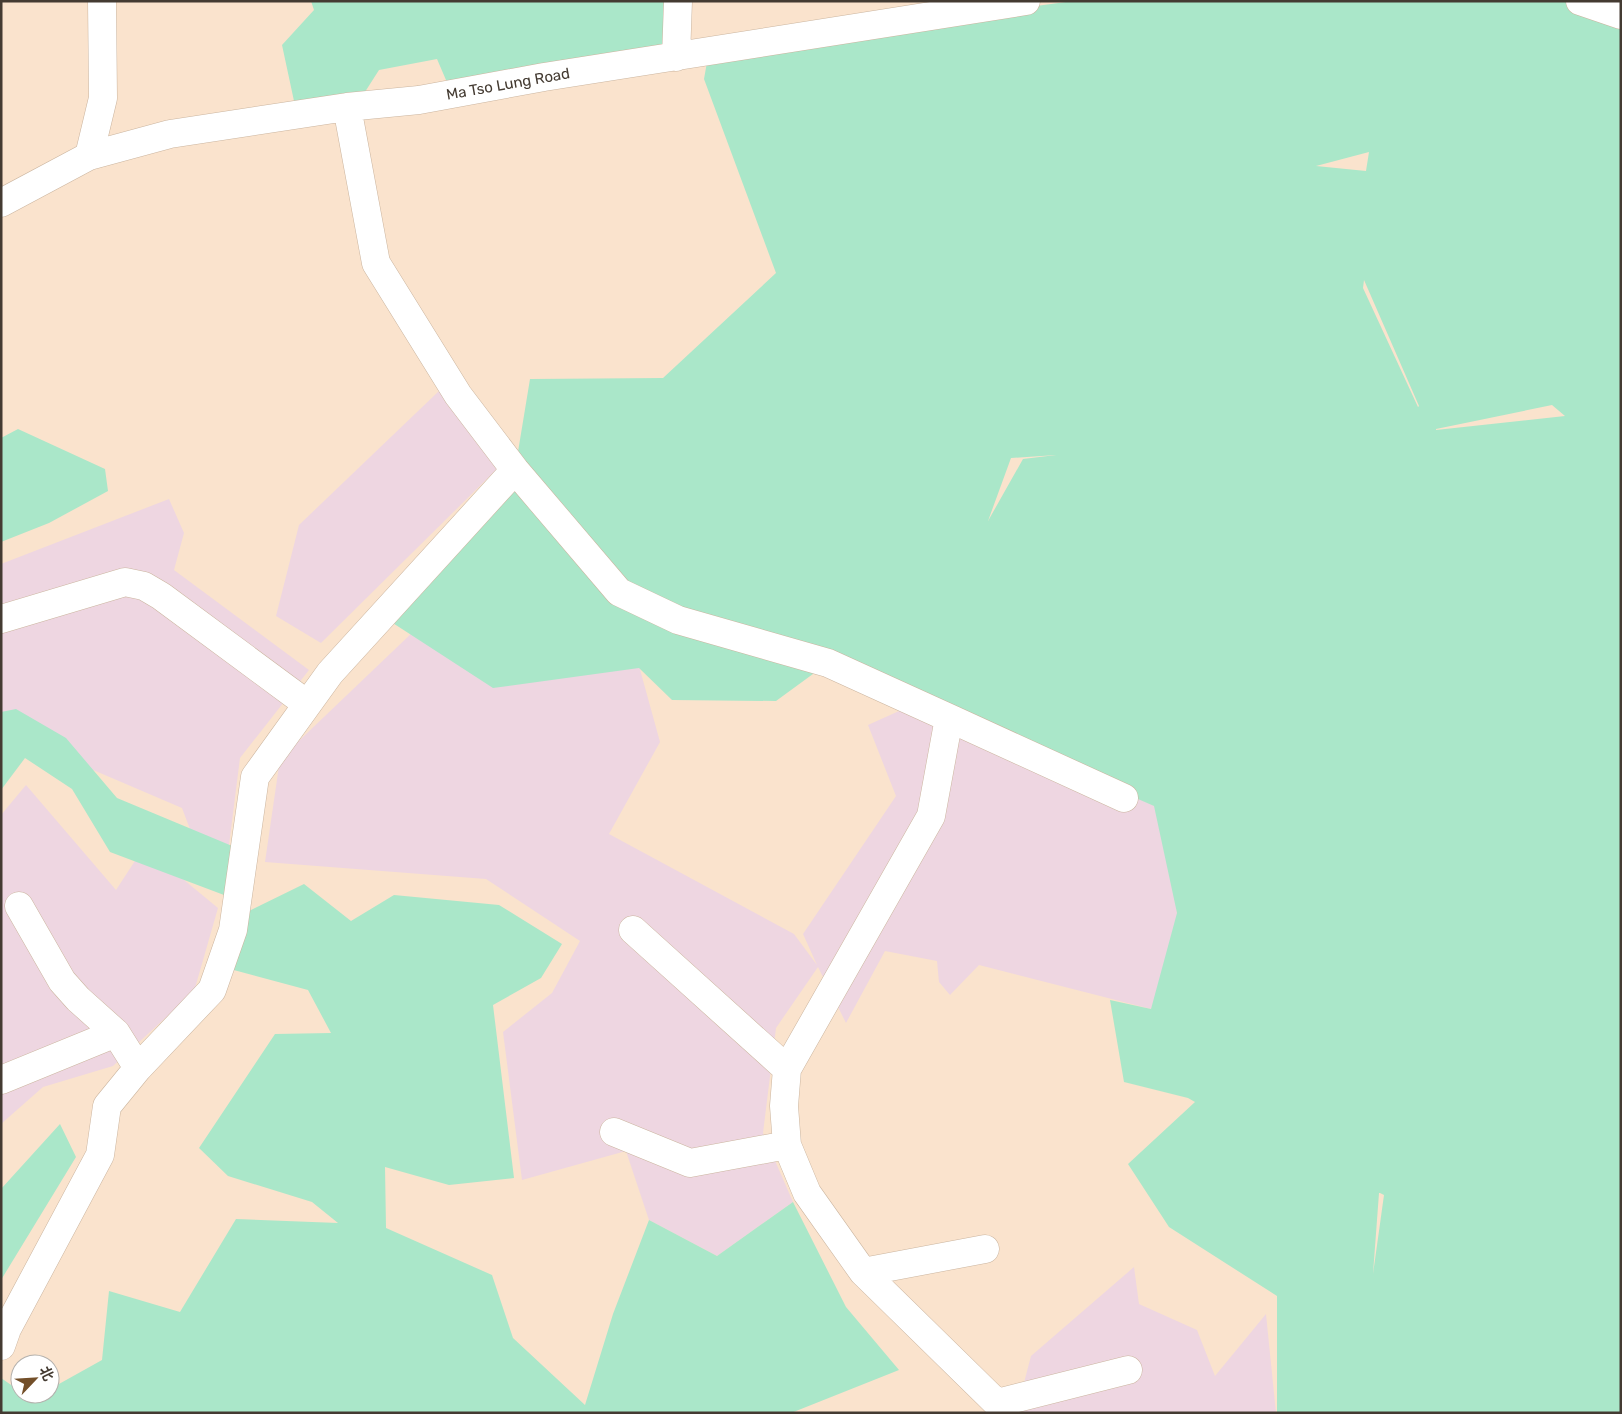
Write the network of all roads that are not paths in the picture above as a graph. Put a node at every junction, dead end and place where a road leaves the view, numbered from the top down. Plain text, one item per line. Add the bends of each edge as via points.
1 (102, 1) edge
2 (678, 1) edge
3 (1026, 1) edge
4 (1580, 1) edge
5 (1621, 15) edge
6 (676, 56) junction
7 (347, 107) junction
8 (89, 156) junction
9 (1, 203) edge
10 (515, 470) junction
11 (1, 619) edge
12 (307, 704) junction
13 (950, 718) junction
14 (1124, 798) dead end
15 (19, 906) dead end
16 (632, 930) dead end
17 (116, 1033) junction
18 (138, 1068) junction
19 (787, 1069) junction
20 (1, 1080) edge
21 (614, 1132) dead end
22 (787, 1145) junction
23 (985, 1248) dead end
24 (863, 1272) junction
25 (1, 1346) edge
26 (1128, 1370) dead end
27 (1002, 1408) edge

1 - 8 street via 103,98
2 - 6 street
3 - 6 street, Ma Tso Lung Road
4 - 5 street
6 - 7 street, Ma Tso Lung Road via 419,100
7 - 8 street, Ma Tso Lung Road via 170,134
7 - 10 street via 376,263 458,395
8 - 9 street, Ma Tso Lung Road
10 - 12 street via 330,673
10 - 13 street via 620,592 678,620 828,663
11 - 12 street via 125,582 144,586
12 - 18 street via 255,777 234,930 212,990
13 - 14 street
13 - 19 street via 931,816
15 - 17 street via 62,982
16 - 19 street
17 - 18 street
17 - 20 street
18 - 25 street via 107,1106 100,1155
19 - 22 street via 784,1106
21 - 22 street via 690,1163
22 - 24 street via 807,1192
23 - 24 street
24 - 27 street
26 - 27 street

